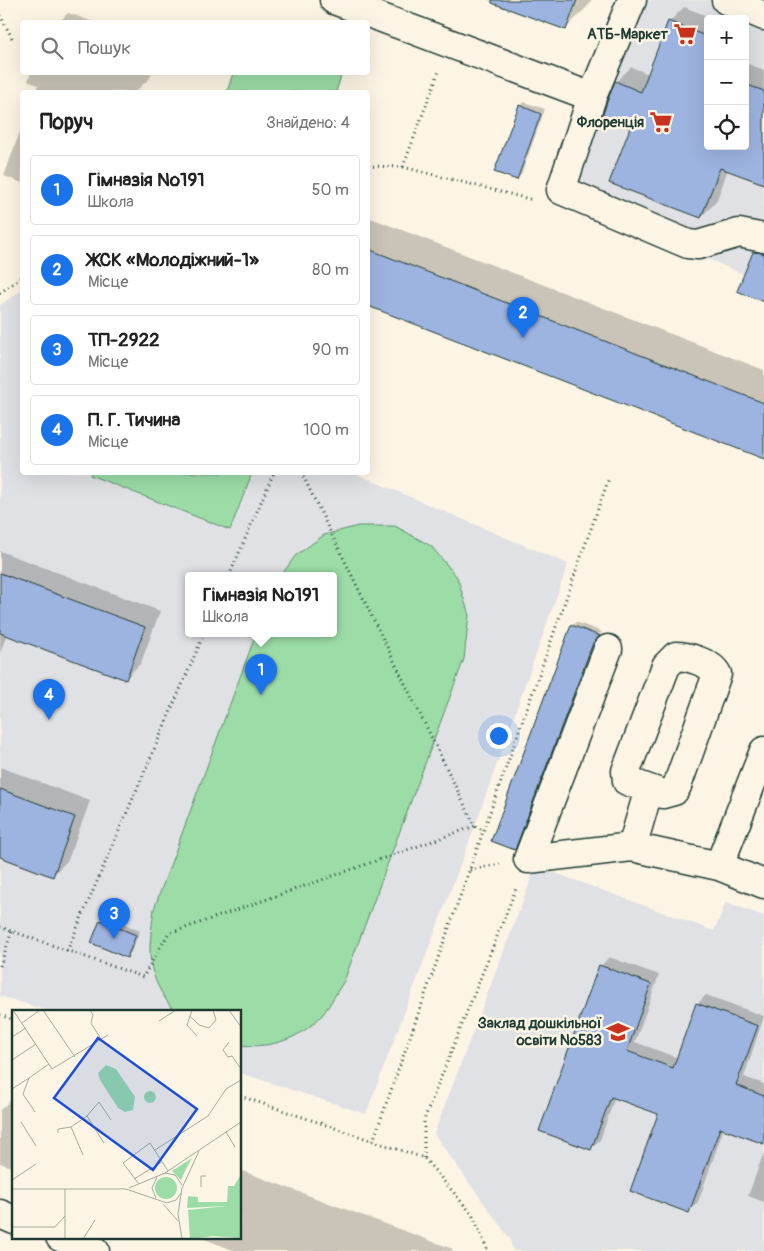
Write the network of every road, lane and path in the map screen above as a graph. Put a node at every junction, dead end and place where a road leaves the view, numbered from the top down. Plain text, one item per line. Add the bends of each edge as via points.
1 (334, 0) edge
2 (632, 0) edge
3 (726, 0) edge
4 (0, 15) edge
5 (764, 16) edge
6 (13, 40) dead end
7 (449, 44) junction
8 (592, 97) junction
9 (370, 166) edge
10 (403, 167) junction
11 (561, 190) junction
12 (764, 238) edge
13 (20, 279) edge
14 (0, 294) edge
15 (273, 475) edge
16 (302, 475) edge
17 (609, 478) dead end
18 (231, 572) edge
19 (203, 637) edge
20 (608, 649) dead end
21 (764, 751) edge
22 (649, 789) junction
23 (475, 826) junction
24 (484, 830) junction
25 (632, 847) junction
26 (528, 859) junction
27 (718, 866) junction
28 (764, 884) edge
29 (0, 927) edge
30 (12, 931) junction
31 (67, 951) junction
32 (0, 966) edge
33 (0, 1015) edge
34 (12, 1019) edge
35 (241, 1096) edge
36 (373, 1141) junction
37 (424, 1158) junction
38 (0, 1214) edge
39 (12, 1219) edge
40 (62, 1238) edge
41 (95, 1251) edge
42 (488, 1251) edge

1 - 7 lane
2 - 8 lane
3 - 5 lane
4 - 6 path
7 - 8 lane
7 - 10 path
8 - 11 lane
9 - 10 path
10 - 11 path via 532,200 541,200
11 - 12 lane via 688,244 698,245 739,233
13 - 14 path
15 - 18 path
16 - 23 path
17 - 24 path
19 - 31 path
20 - 26 lane
21 - 27 lane
22 - 22 lane via 627,781 626,771 666,666 676,656 683,656 715,670 716,679 674,791 663,794
22 - 25 lane
23 - 24 path
23 - 31 path via 168,934 143,977
24 - 36 path
25 - 26 lane
25 - 27 lane
26 - 37 path via 424,1120
27 - 28 lane
29 - 30 path
30 - 31 path
30 - 32 path
33 - 34 path
35 - 36 path
36 - 37 path
37 - 42 path via 472,1214
38 - 39 lane
40 - 41 lane

